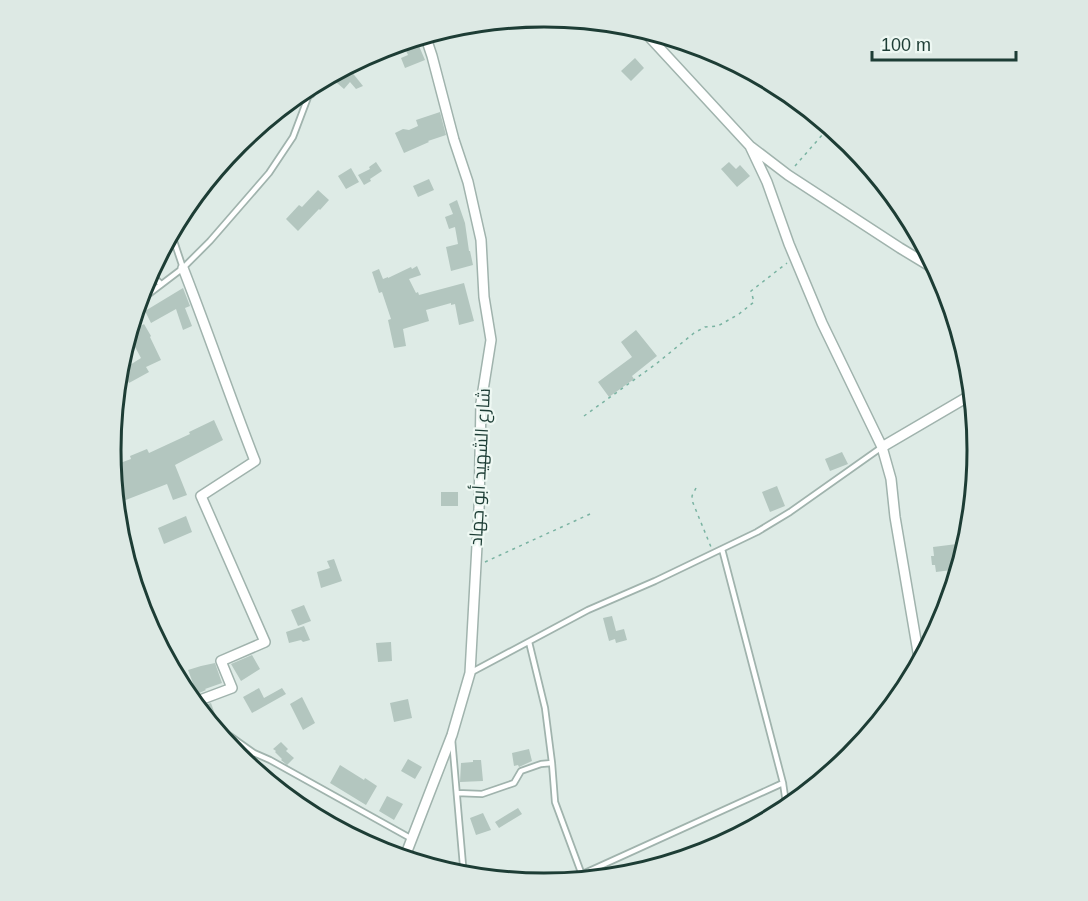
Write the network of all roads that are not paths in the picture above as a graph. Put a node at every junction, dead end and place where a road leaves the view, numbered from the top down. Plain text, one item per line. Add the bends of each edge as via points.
1 (653, 41) edge
2 (428, 43) edge
3 (305, 101) edge
4 (750, 146) junction
5 (175, 243) edge
6 (924, 262) edge
7 (183, 268) junction
8 (157, 280) edge
9 (161, 284) junction
10 (152, 291) edge
11 (964, 399) edge
12 (882, 447) junction
13 (722, 549) junction
14 (530, 642) junction
15 (918, 650) edge
16 (470, 673) junction
17 (202, 699) edge
18 (452, 735) junction
19 (235, 740) edge
20 (254, 753) junction
21 (251, 756) edge
22 (552, 763) junction
23 (783, 783) junction
24 (457, 793) junction
25 (785, 798) edge
26 (412, 839) junction
27 (407, 852) edge
28 (463, 866) edge
29 (591, 871) edge
30 (581, 872) edge

1 - 4 street
2 - 16 street, شارع الشهيد أبو جهاد via 481,240 491,340 481,403
3 - 7 lane via 293,137 269,173
4 - 6 street
4 - 12 street via 822,323
5 - 7 lane
7 - 9 lane
7 - 17 street via 255,461 201,496 265,642 221,662 232,688
8 - 9 lane
9 - 10 lane
11 - 12 street
12 - 13 lane via 790,512
12 - 15 street via 891,479
13 - 14 lane via 588,610
13 - 23 lane
14 - 16 lane
14 - 22 lane
16 - 18 street, شارع الشهيد أبو جهاد
18 - 24 lane
18 - 26 street, شارع الشهيد أبو جهاد
19 - 20 lane
20 - 21 lane
20 - 26 lane
22 - 24 lane via 521,771 514,783 482,794
22 - 30 lane via 555,802
23 - 25 lane
23 - 29 lane
24 - 28 lane
26 - 27 street, شارع الشهيد أبو جهاد

